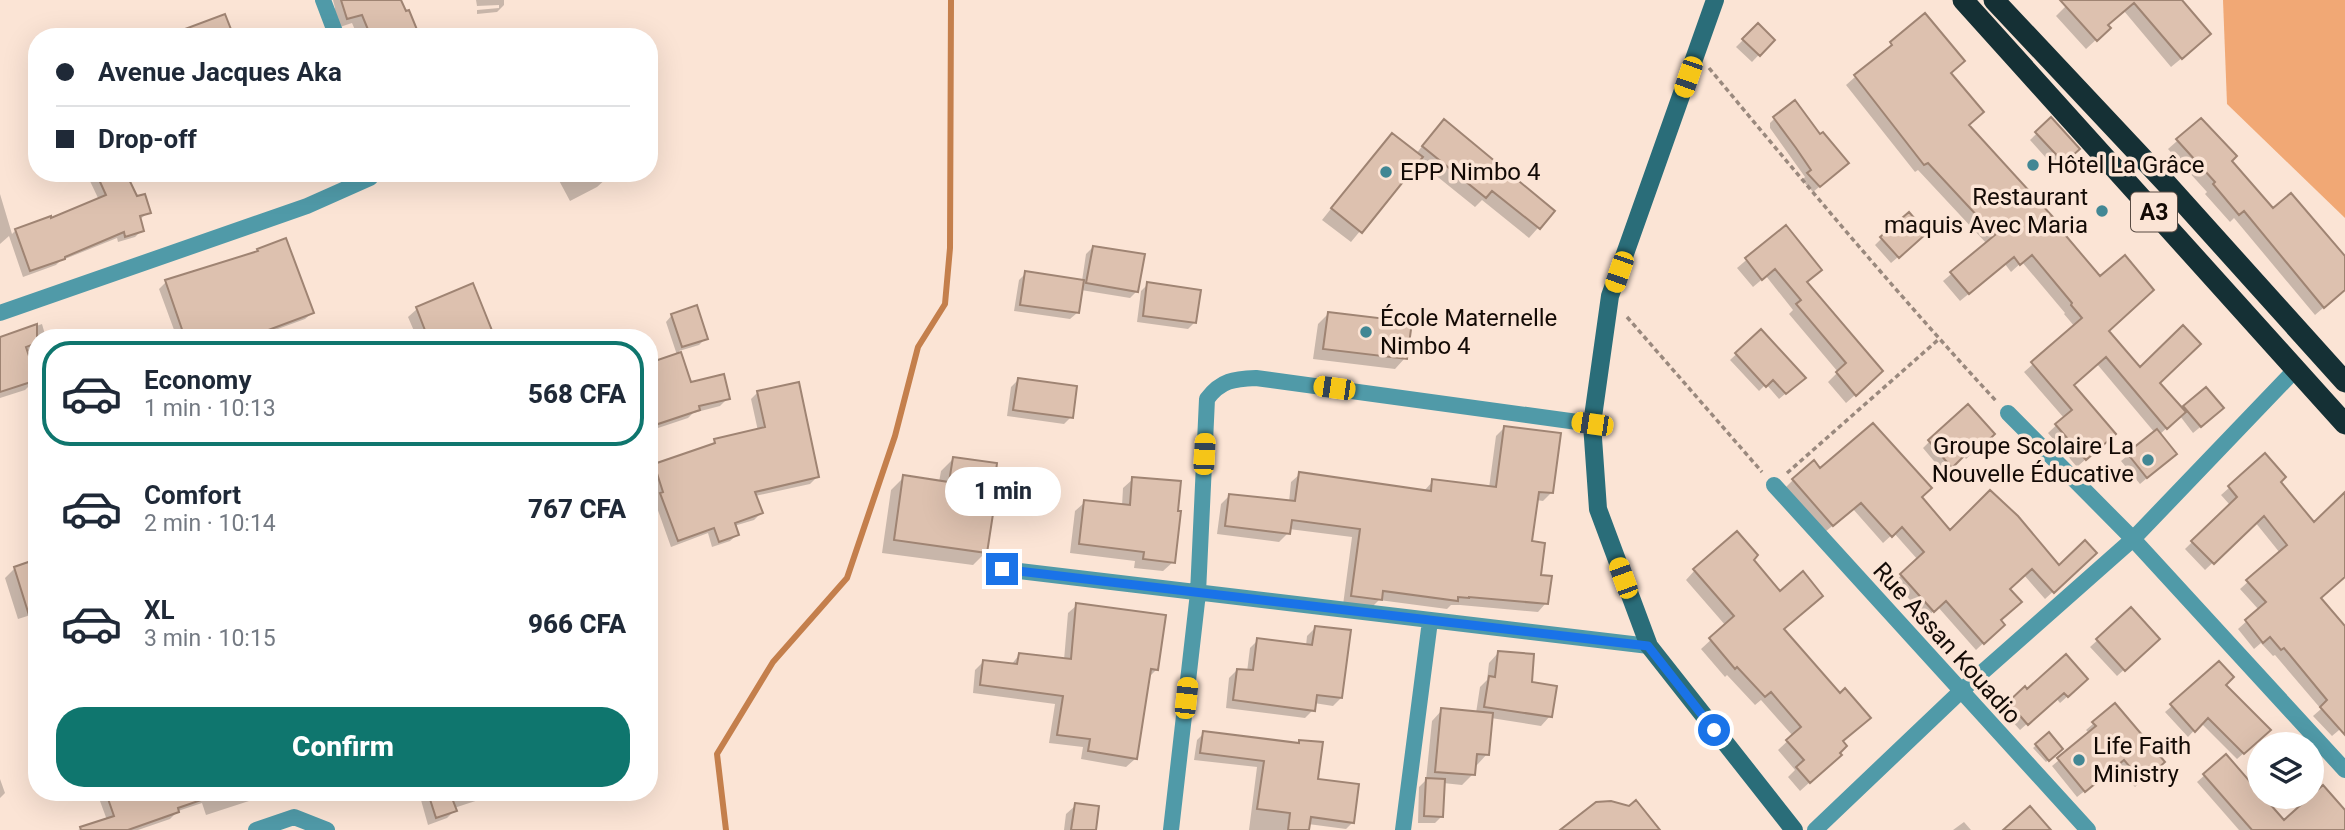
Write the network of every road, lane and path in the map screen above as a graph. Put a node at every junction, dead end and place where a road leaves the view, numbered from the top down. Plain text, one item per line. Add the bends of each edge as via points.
1 (323, 0) edge
2 (1715, 0) edge
3 (1964, 0) edge
4 (1994, 0) edge
5 (334, 28) edge
6 (1697, 53) junction
7 (361, 182) edge
8 (1610, 296) junction
9 (0, 313) edge
10 (1939, 339) junction
11 (2295, 370) junction
12 (2345, 382) edge
13 (2008, 414) joint
14 (1592, 424) junction
15 (2345, 424) edge
16 (1774, 485) junction
17 (2133, 539) junction
18 (1002, 569) dead end
19 (1198, 593) junction
20 (1430, 621) junction
21 (1648, 646) junction
22 (1960, 692) junction
23 (2345, 770) edge
24 (256, 830) edge
25 (327, 830) edge
26 (1171, 830) edge
27 (1403, 830) edge
28 (1794, 830) edge
29 (1815, 830) edge
30 (2088, 830) edge

1 - 5 street
2 - 6 street
3 - 11 highway, A3
4 - 12 highway, A3
6 - 8 street
6 - 10 path
7 - 9 street via 307,206
8 - 14 street
8 - 16 path
10 - 13 path
10 - 16 path
11 - 15 highway, A3
11 - 17 street
13 - 17 street
14 - 19 street via 1256,377 1228,380 1207,399
14 - 21 street via 1598,509
16 - 22 street, Rue Assan Kouadio
17 - 22 street
17 - 23 street
18 - 19 street
19 - 20 street
19 - 26 street
20 - 21 street
20 - 27 street
21 - 28 street
22 - 29 street
22 - 30 street, Rue Assan Kouadio
24 - 25 street via 294,817

